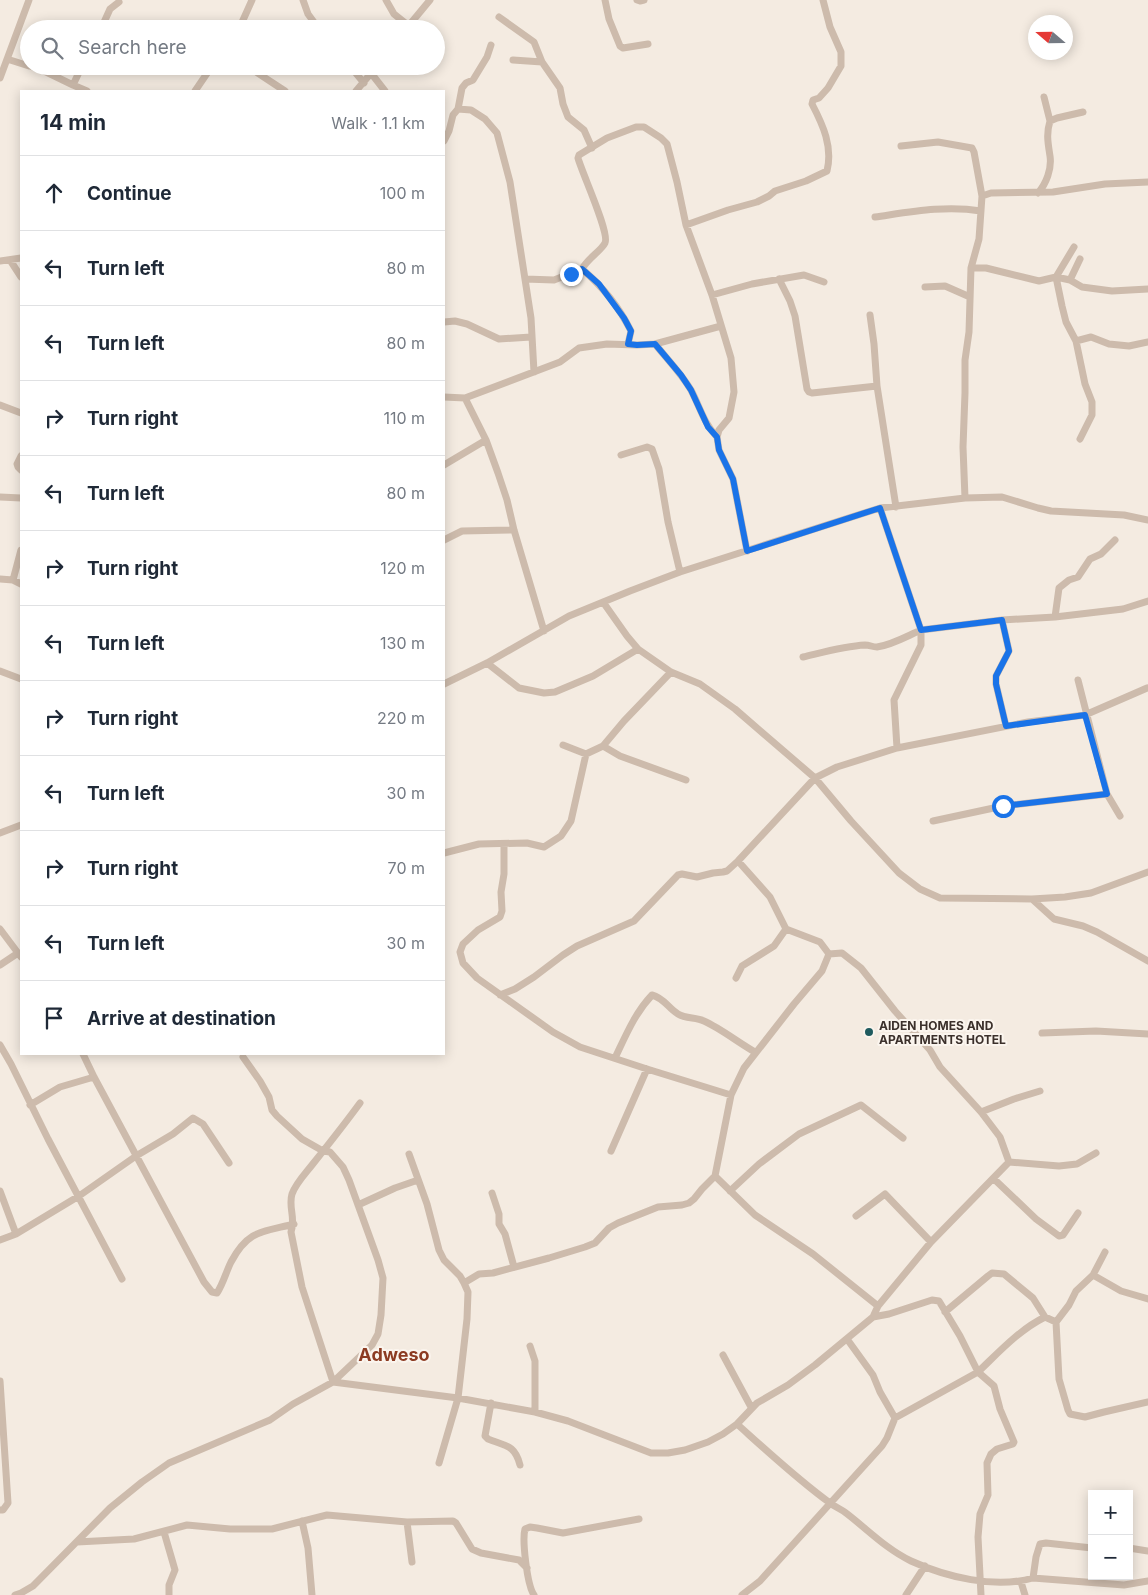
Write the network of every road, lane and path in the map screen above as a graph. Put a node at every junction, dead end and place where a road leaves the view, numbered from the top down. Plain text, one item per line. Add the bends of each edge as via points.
1 (29, 0) edge
2 (252, 0) edge
3 (303, 0) edge
4 (386, 0) edge
5 (430, 0) edge
6 (604, 0) edge
7 (636, 0) edge
8 (644, 0) edge
9 (823, 0) edge
10 (119, 2) dead end
11 (499, 17) dead end
12 (22, 20) edge
13 (105, 20) edge
14 (243, 20) edge
15 (312, 20) edge
16 (400, 20) edge
17 (414, 20) edge
18 (20, 24) edge
19 (648, 44) dead end
20 (491, 46) dead end
21 (7, 59) junction
22 (513, 60) dead end
23 (542, 62) junction
24 (20, 63) edge
25 (52, 75) edge
26 (78, 75) edge
27 (206, 75) edge
28 (261, 75) edge
29 (357, 75) edge
30 (370, 75) edge
31 (373, 75) edge
32 (0, 78) edge
33 (364, 83) junction
34 (73, 85) junction
35 (85, 90) edge
36 (196, 90) edge
37 (283, 90) edge
38 (357, 90) edge
39 (384, 90) edge
40 (1044, 97) dead end
41 (458, 109) junction
42 (1083, 112) dead end
43 (1050, 121) junction
44 (445, 138) edge
45 (901, 146) dead end
46 (592, 148) junction
47 (1148, 182) edge
48 (1038, 193) junction
49 (982, 196) junction
50 (981, 210) junction
51 (875, 217) dead end
52 (686, 225) junction
53 (1074, 247) dead end
54 (20, 258) edge
55 (1080, 259) dead end
56 (10, 260) junction
57 (0, 261) edge
58 (972, 268) junction
59 (582, 269) junction
60 (20, 275) edge
61 (1056, 277) junction
62 (525, 279) junction
63 (779, 280) junction
64 (1070, 280) junction
65 (824, 282) dead end
66 (925, 287) dead end
67 (1148, 289) edge
68 (712, 295) junction
69 (970, 297) junction
70 (870, 315) dead end
71 (445, 322) edge
72 (721, 326) junction
73 (531, 337) junction
74 (1076, 340) junction
75 (1148, 342) edge
76 (628, 344) junction
77 (655, 344) junction
78 (534, 372) junction
79 (877, 386) junction
80 (445, 397) edge
81 (465, 398) junction
82 (0, 406) edge
83 (20, 413) edge
84 (717, 437) junction
85 (1080, 439) dead end
86 (486, 440) junction
87 (621, 455) dead end
88 (20, 458) edge
89 (445, 464) edge
90 (20, 469) edge
91 (0, 497) edge
92 (20, 498) edge
93 (965, 498) junction
94 (896, 507) junction
95 (880, 508) junction
96 (1148, 520) edge
97 (514, 530) junction
98 (445, 540) edge
99 (1115, 540) dead end
100 (747, 551) junction
101 (20, 554) edge
102 (680, 572) junction
103 (0, 579) edge
104 (13, 580) junction
105 (20, 584) edge
106 (1148, 601) edge
107 (603, 602) junction
108 (1055, 617) junction
109 (1002, 620) junction
110 (921, 630) junction
111 (544, 631) junction
112 (638, 649) junction
113 (803, 657) dead end
114 (487, 662) junction
115 (0, 671) edge
116 (671, 672) junction
117 (20, 678) edge
118 (1078, 680) dead end
119 (445, 683) edge
120 (1147, 688) dead end
121 (1085, 715) junction
122 (1006, 726) junction
123 (563, 745) dead end
124 (603, 746) junction
125 (897, 748) junction
126 (586, 754) junction
127 (815, 778) junction
128 (686, 780) dead end
129 (1107, 794) junction
130 (1120, 816) dead end
131 (933, 821) dead end
132 (20, 825) edge
133 (0, 833) edge
134 (504, 844) junction
135 (445, 853) edge
136 (738, 861) junction
137 (1148, 872) edge
138 (1032, 899) junction
139 (0, 929) edge
140 (786, 929) junction
141 (829, 954) junction
142 (20, 955) edge
143 (1148, 961) edge
144 (0, 965) edge
145 (736, 978) dead end
146 (500, 995) junction
147 (1042, 1034) dead end
148 (1148, 1034) edge
149 (0, 1045) edge
150 (755, 1052) junction
151 (83, 1055) edge
152 (243, 1057) dead end
153 (615, 1058) junction
154 (647, 1069) junction
155 (94, 1077) junction
156 (1040, 1092) dead end
157 (731, 1094) junction
158 (360, 1103) dead end
159 (30, 1105) junction
160 (981, 1112) junction
161 (903, 1138) dead end
162 (611, 1150) dead end
163 (323, 1151) junction
164 (1096, 1153) dead end
165 (409, 1154) dead end
166 (136, 1156) junction
167 (1009, 1162) junction
168 (229, 1163) dead end
169 (715, 1176) junction
170 (994, 1179) junction
171 (418, 1180) junction
172 (0, 1191) edge
173 (730, 1191) junction
174 (492, 1193) dead end
175 (79, 1196) junction
176 (358, 1205) junction
177 (1078, 1213) dead end
178 (856, 1216) dead end
179 (294, 1224) junction
180 (16, 1234) junction
181 (0, 1240) edge
182 (931, 1242) junction
183 (1105, 1252) dead end
184 (514, 1267) junction
185 (1093, 1276) junction
186 (122, 1279) dead end
187 (464, 1283) junction
188 (1148, 1299) edge
189 (878, 1306) junction
190 (945, 1312) junction
191 (872, 1317) junction
192 (1045, 1318) junction
193 (1056, 1322) junction
194 (847, 1339) junction
195 (530, 1346) dead end
196 (723, 1355) dead end
197 (978, 1372) junction
198 (0, 1381) edge
199 (333, 1382) junction
200 (458, 1398) junction
201 (1148, 1402) edge
202 (491, 1403) junction
203 (752, 1407) junction
204 (535, 1412) junction
205 (894, 1418) junction
206 (737, 1424) junction
207 (439, 1463) dead end
208 (520, 1465) dead end
209 (831, 1504) junction
210 (0, 1510) edge
211 (639, 1519) dead end
212 (302, 1521) junction
213 (407, 1522) junction
214 (164, 1532) junction
215 (77, 1542) junction
216 (1088, 1548) edge
217 (1133, 1548) edge
218 (1148, 1550) edge
219 (412, 1562) dead end
220 (925, 1566) junction
221 (527, 1568) junction
222 (1033, 1578) junction
223 (1148, 1581) edge
224 (981, 1582) junction
225 (1021, 1582) junction
226 (15, 1595) edge
227 (169, 1595) edge
228 (312, 1595) edge
229 (534, 1595) edge
230 (742, 1595) edge
231 (906, 1595) edge
232 (981, 1595) edge
233 (1025, 1595) edge

1 - 12 street
2 - 14 street
3 - 15 street
4 - 16 street
5 - 17 street
6 - 19 street via 620,46
7 - 8 street
9 - 52 street via 841,52 841,66 828,88 812,104 829,146 827,171 774,191 757,202
10 - 13 street via 110,9
11 - 23 street via 534,42
18 - 21 street
20 - 41 street via 473,80 462,88
21 - 24 street
21 - 32 street
22 - 23 street
23 - 46 street via 560,88 568,117 584,130
25 - 34 street
26 - 34 street
27 - 36 street
28 - 37 street
29 - 33 street
30 - 33 street
31 - 39 street
33 - 38 street
34 - 35 street
40 - 43 street
41 - 44 street
41 - 62 street via 471,110 485,119 497,133 510,182
42 - 43 street
43 - 48 street via 1047,136 1050,158 1045,185
45 - 49 street via 938,142 972,148
46 - 52 street via 607,138 636,128 644,127 661,138 673,165
46 - 59 street via 578,158 606,239
47 - 48 street
48 - 49 street via 991,193
49 - 50 street
50 - 51 street via 941,209
50 - 58 street
52 - 68 street
53 - 61 street
54 - 56 street
55 - 64 street
56 - 57 street
56 - 60 street
58 - 61 street via 986,268 1039,281
58 - 69 street
59 - 62 street via 554,280
59 - 76 street via 599,284 624,318 631,331
61 - 64 street
61 - 74 street via 1064,314
62 - 73 street
63 - 65 street via 804,275
63 - 68 street
63 - 79 street via 795,316 806,389 812,393
64 - 67 street via 1082,287 1112,291
66 - 69 street via 945,286
68 - 72 street
69 - 93 street via 965,360
70 - 79 street
71 - 73 street via 466,324 498,339
72 - 77 street
72 - 84 street via 731,358 734,392 729,418
73 - 78 street
74 - 75 street via 1091,337 1109,344 1128,346
74 - 85 street via 1092,402 1092,415
76 - 77 street
76 - 78 street via 580,348 560,362
77 - 84 street via 691,390 708,427
78 - 81 street
79 - 94 street
80 - 81 street
81 - 86 street
82 - 83 street
84 - 100 street via 719,450 733,479
86 - 89 street
86 - 97 street
87 - 102 street via 647,447 652,449
88 - 90 street via 17,464
91 - 92 street
93 - 94 street
93 - 96 street via 1002,497 1051,511 1124,515
94 - 95 street
95 - 100 street
95 - 110 street
97 - 98 street via 462,531
97 - 111 street
99 - 108 street via 1101,554 1090,559 1078,577 1058,588
100 - 102 street
101 - 104 street
102 - 107 street
103 - 104 street
104 - 105 street
106 - 108 street via 1123,608
107 - 111 street
107 - 112 street
108 - 109 street
109 - 110 street
109 - 122 street via 1009,651 996,676 996,684
110 - 113 street via 874,648 868,645 836,649
110 - 125 street via 921,645 894,700
111 - 114 street
112 - 114 street via 594,676 555,692 544,693 520,688
112 - 116 street
114 - 119 street
115 - 117 street
116 - 124 street
116 - 127 street via 700,684 735,709
118 - 121 street
120 - 121 street
121 - 122 street
121 - 129 street
122 - 125 street
123 - 126 street
124 - 126 street
124 - 128 street via 620,756
125 - 127 street via 837,767
126 - 134 street via 571,820 561,836 544,847
127 - 136 street
127 - 138 street via 899,873 920,889 940,898
129 - 130 street
129 - 131 street via 1003,806
132 - 133 street
134 - 135 street via 479,844
134 - 146 street via 500,917 478,930 463,944 460,952 463,963
136 - 140 street via 770,897
136 - 146 street via 723,872 697,877 678,875 634,921 577,946 534,978
137 - 138 street via 1091,893
138 - 143 street via 1054,919 1097,932
139 - 142 street
140 - 141 street via 820,942
140 - 145 street via 774,946 742,966
141 - 150 street via 822,971
141 - 160 street via 842,953 861,968 930,1050 940,1067
142 - 144 street
146 - 153 street via 580,1047
147 - 148 street via 1096,1031
149 - 159 street
150 - 153 street via 702,1020 684,1017 657,996 652,996 632,1022
150 - 157 street
151 - 155 street
152 - 163 street via 260,1080 272,1110 302,1139
153 - 154 street
154 - 157 street
154 - 162 street
155 - 159 street via 60,1087
155 - 166 street
156 - 160 street
157 - 169 street
158 - 163 street
159 - 175 street
160 - 167 street via 1000,1137
161 - 173 street via 861,1105 799,1134
163 - 176 street via 330,1152 343,1167
163 - 179 street via 291,1196
164 - 167 street via 1077,1164 1059,1166
165 - 171 street
166 - 168 street via 193,1118 203,1124
166 - 175 street
166 - 179 street via 212,1292 216,1293 220,1288 242,1243 253,1235
167 - 170 street
169 - 173 street
169 - 184 street via 689,1203 658,1207 609,1228 595,1243
170 - 177 street via 1058,1236 1063,1235
170 - 182 street
171 - 176 street
171 - 187 street via 439,1250
172 - 180 street
173 - 189 street via 755,1215 813,1254
174 - 184 street
175 - 180 street
175 - 186 street
176 - 199 street via 383,1278 381,1315 378,1334 372,1345
178 - 182 street via 885,1194
179 - 199 street via 291,1232 302,1287
180 - 181 street
182 - 189 street
183 - 185 street
184 - 187 street via 479,1274
185 - 188 street via 1121,1291
185 - 193 street via 1076,1291
187 - 200 street via 468,1292 467,1319
189 - 191 street
190 - 191 street via 938,1301 932,1300
190 - 192 street via 988,1276 997,1273 1004,1274 1033,1298
190 - 197 street
191 - 194 street
192 - 193 street
192 - 197 street via 1020,1333
193 - 201 street via 1059,1379 1070,1414 1085,1417
194 - 203 street via 788,1385
194 - 205 street via 873,1375
195 - 204 street via 535,1361
196 - 203 street
197 - 205 street
197 - 224 street via 994,1386 1014,1442 997,1449 987,1463 988,1496 980,1514 978,1537
198 - 210 street via 8,1503
199 - 200 street
199 - 215 street via 270,1420 169,1463 110,1508
200 - 202 street
200 - 207 street
202 - 204 street
202 - 208 street via 485,1436 514,1450
203 - 206 street
204 - 206 street via 568,1421 651,1453 685,1450 708,1442
205 - 209 street via 882,1446
206 - 209 street
209 - 220 street via 884,1544 910,1561
209 - 230 street via 760,1581
211 - 221 street via 562,1533 525,1528
212 - 213 street via 327,1515
212 - 214 street via 272,1529 187,1525
212 - 228 street
213 - 219 street
213 - 221 street via 453,1521 472,1548 519,1560
214 - 215 street via 134,1539
214 - 227 street via 175,1570 168,1585
215 - 226 street via 33,1586
216 - 222 street via 1040,1544
217 - 218 street
220 - 224 street
220 - 231 street
221 - 229 street via 530,1590
222 - 223 street via 1124,1585
222 - 225 street
224 - 225 street
224 - 232 street
225 - 233 street

